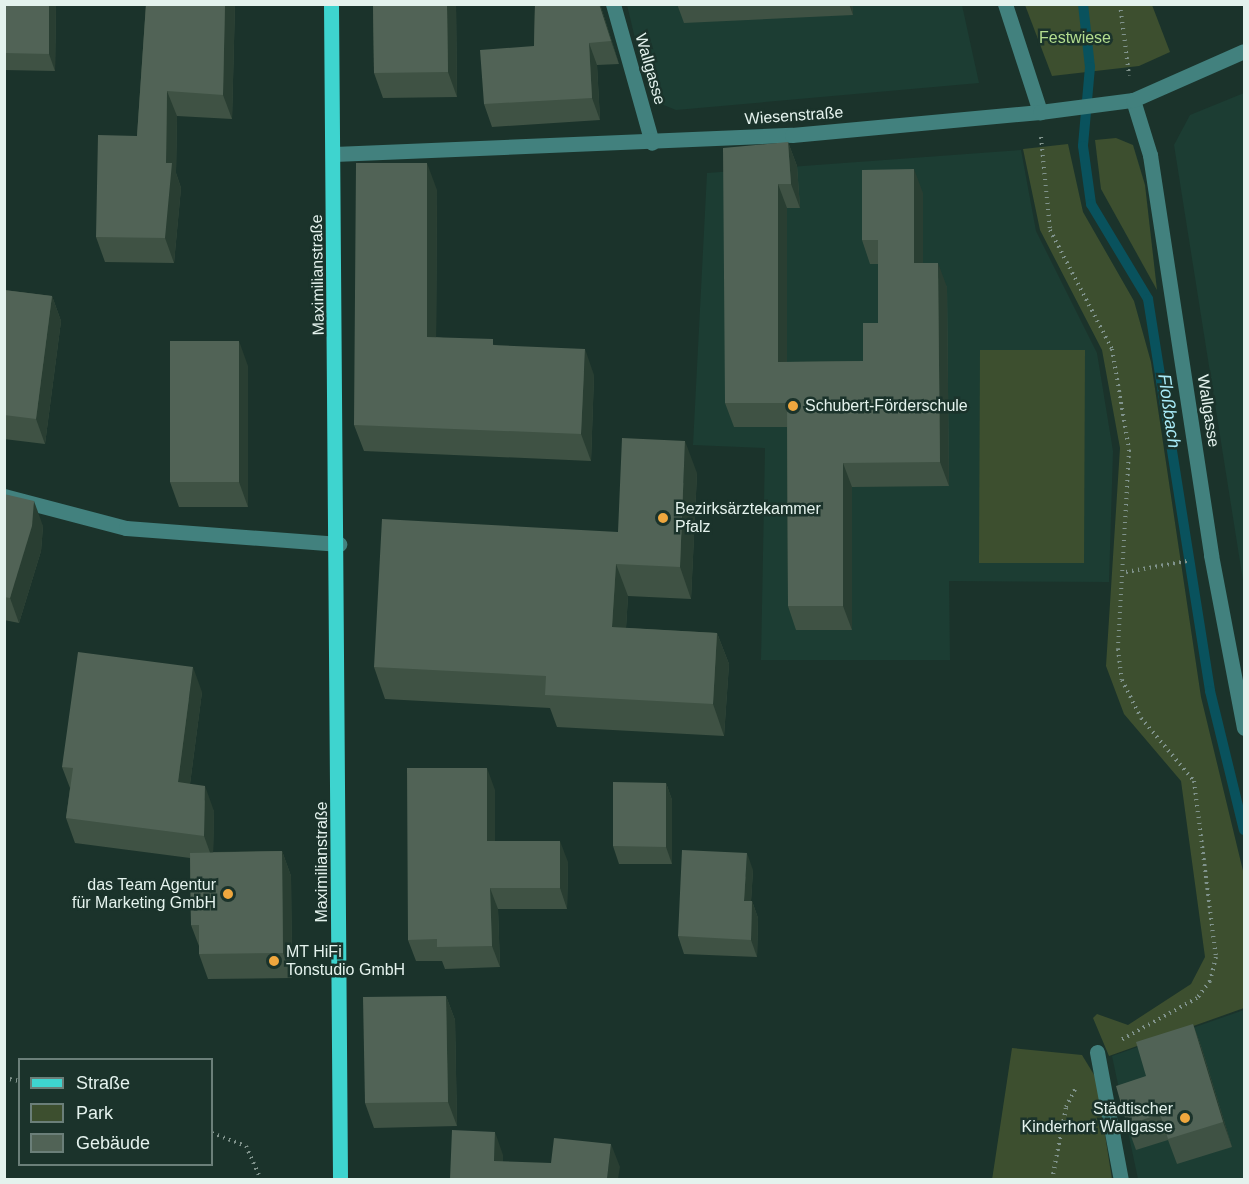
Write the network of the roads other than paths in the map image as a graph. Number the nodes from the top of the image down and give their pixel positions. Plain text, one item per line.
1 (331, 4) edge
2 (613, 4) edge
3 (1005, 4) edge
4 (1245, 51) edge
5 (1132, 100) junction
6 (1040, 112) junction
7 (652, 143) junction
8 (334, 154) junction
9 (4, 496) edge
10 (339, 544) junction
11 (1245, 728) edge
12 (1096, 1052) road end
13 (340, 1179) edge
14 (1121, 1179) edge

1 - 8 main road, Maximilianstraße
2 - 7 street, Wallgasse
3 - 6 street
4 - 5 street, Wiesenstraße
5 - 6 street, Wiesenstraße
5 - 11 street, Wallgasse
6 - 7 street, Wiesenstraße
7 - 8 street, Wiesenstraße
8 - 10 main road, Maximilianstraße
9 - 10 street
10 - 13 main road, Maximilianstraße
12 - 14 street

